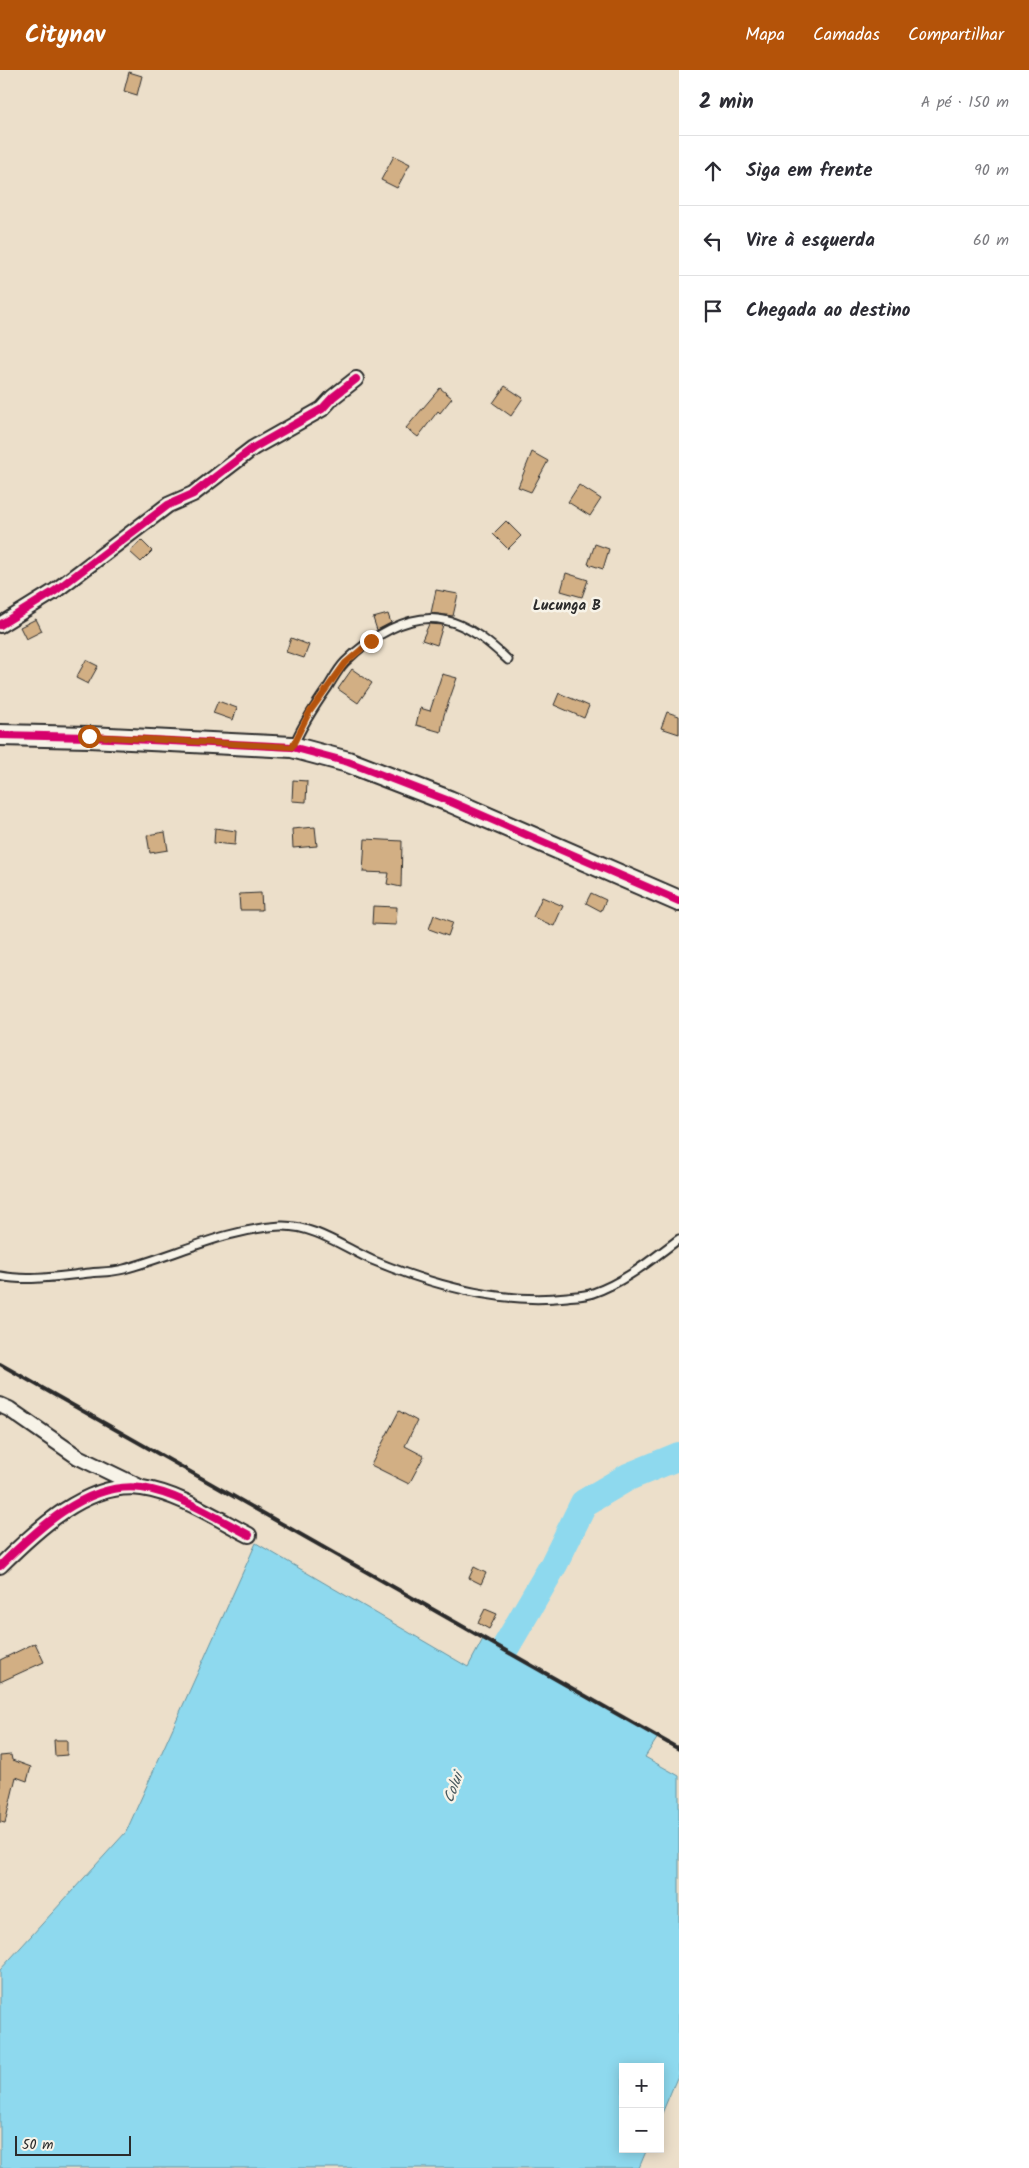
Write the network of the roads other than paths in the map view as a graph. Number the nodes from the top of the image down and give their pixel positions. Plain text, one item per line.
1 (356, 379) dead end
2 (0, 625) edge
3 (508, 660) dead end
4 (0, 735) edge
5 (292, 747) junction
6 (679, 901) edge
7 (679, 1239) edge
8 (0, 1276) edge
9 (0, 1405) edge
10 (143, 1488) junction
11 (250, 1536) dead end
12 (0, 1566) edge

1 - 2 street
3 - 5 lane
4 - 5 street
5 - 6 street
7 - 8 lane
9 - 10 street
10 - 11 street
10 - 12 street

